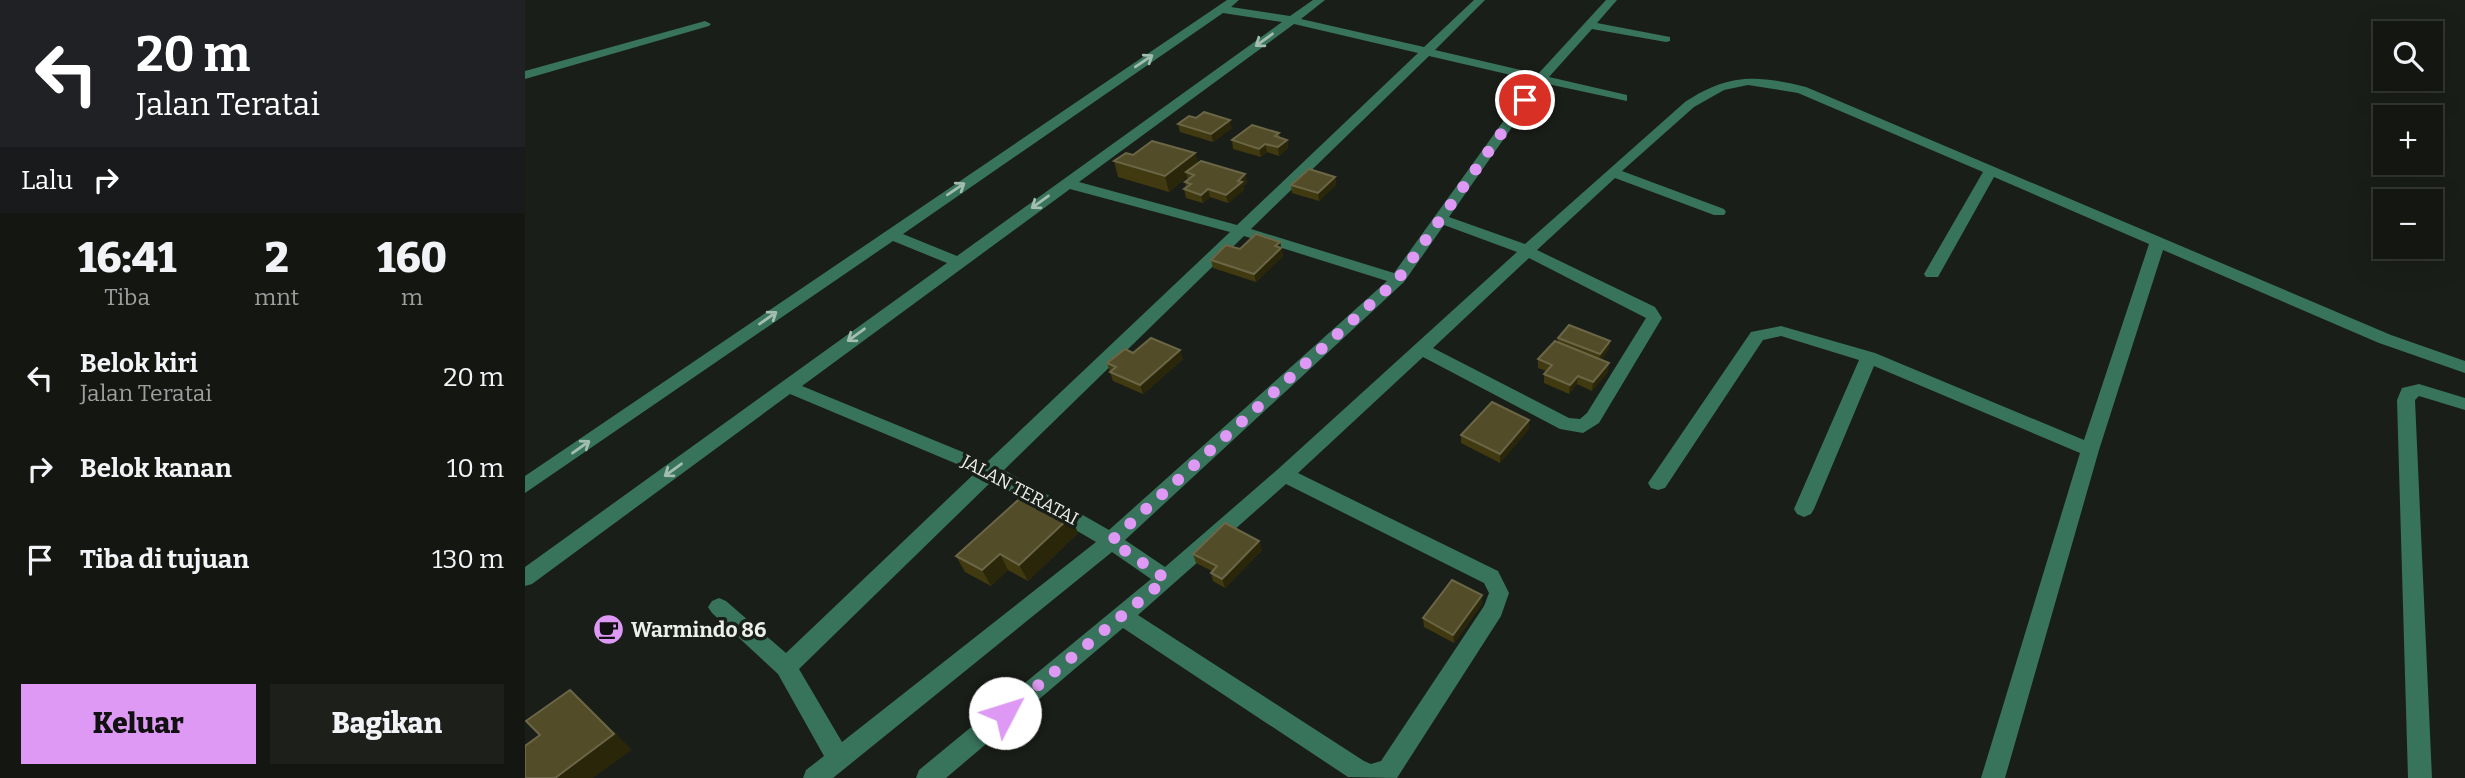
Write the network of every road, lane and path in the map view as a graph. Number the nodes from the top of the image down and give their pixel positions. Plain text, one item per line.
1 (1320, 0) edge
2 (1480, 0) edge
3 (1612, 0) edge
4 (1228, 4) edge
5 (1292, 20) junction
6 (705, 24) dead end
7 (1589, 25) junction
8 (1666, 39) dead end
9 (1425, 52) junction
10 (525, 75) edge
11 (1539, 80) junction
12 (1623, 98) dead end
13 (1991, 170) junction
14 (1612, 172) junction
15 (1065, 183) junction
16 (1719, 212) dead end
17 (1442, 219) junction
18 (1240, 230) junction
19 (890, 234) junction
20 (2158, 241) junction
21 (1525, 250) junction
22 (957, 262) junction
23 (1932, 274) dead end
24 (1398, 279) junction
25 (1419, 348) junction
26 (1869, 357) junction
27 (2465, 367) edge
28 (787, 386) junction
29 (2465, 404) edge
30 (2090, 450) junction
31 (989, 470) junction
32 (1284, 475) junction
33 (1658, 483) dead end
34 (525, 486) edge
35 (1804, 509) dead end
36 (1120, 547) junction
37 (1159, 574) junction
38 (525, 578) edge
39 (719, 607) dead end
40 (1121, 615) junction
41 (786, 667) junction
42 (839, 759) junction
43 (815, 778) edge
44 (928, 778) edge
45 (1993, 778) edge
46 (2420, 778) edge

1 - 5 street
2 - 9 street
3 - 7 street
4 - 5 street
19 -> 4 street
5 - 9 street
5 -> 15 street
6 - 10 street
7 - 8 street
7 - 11 street
9 - 11 street
9 - 18 street
11 - 12 street
11 - 17 street
13 - 14 street
13 - 20 street
13 - 23 street
14 - 16 street
14 - 21 street
15 - 18 street
15 -> 22 street
17 - 21 street
17 - 24 street
18 - 24 street
18 - 31 street
19 - 22 street
34 -> 19 street
20 - 27 street
20 - 30 street
21 - 25 street
21 - 25 street
22 -> 28 street
24 - 36 street
25 - 32 street
26 - 30 street
26 - 33 street
26 - 35 street
28 - 31 street, JALAN TERATAI
28 -> 38 street
29 - 46 street
30 - 45 street
31 - 36 street, JALAN TERATAI
31 - 41 street
32 - 37 street
32 - 40 street
36 - 37 street, JALAN TERATAI
36 - 42 street
37 - 40 street
39 - 41 street
40 - 44 street
41 - 42 street
42 - 43 street

